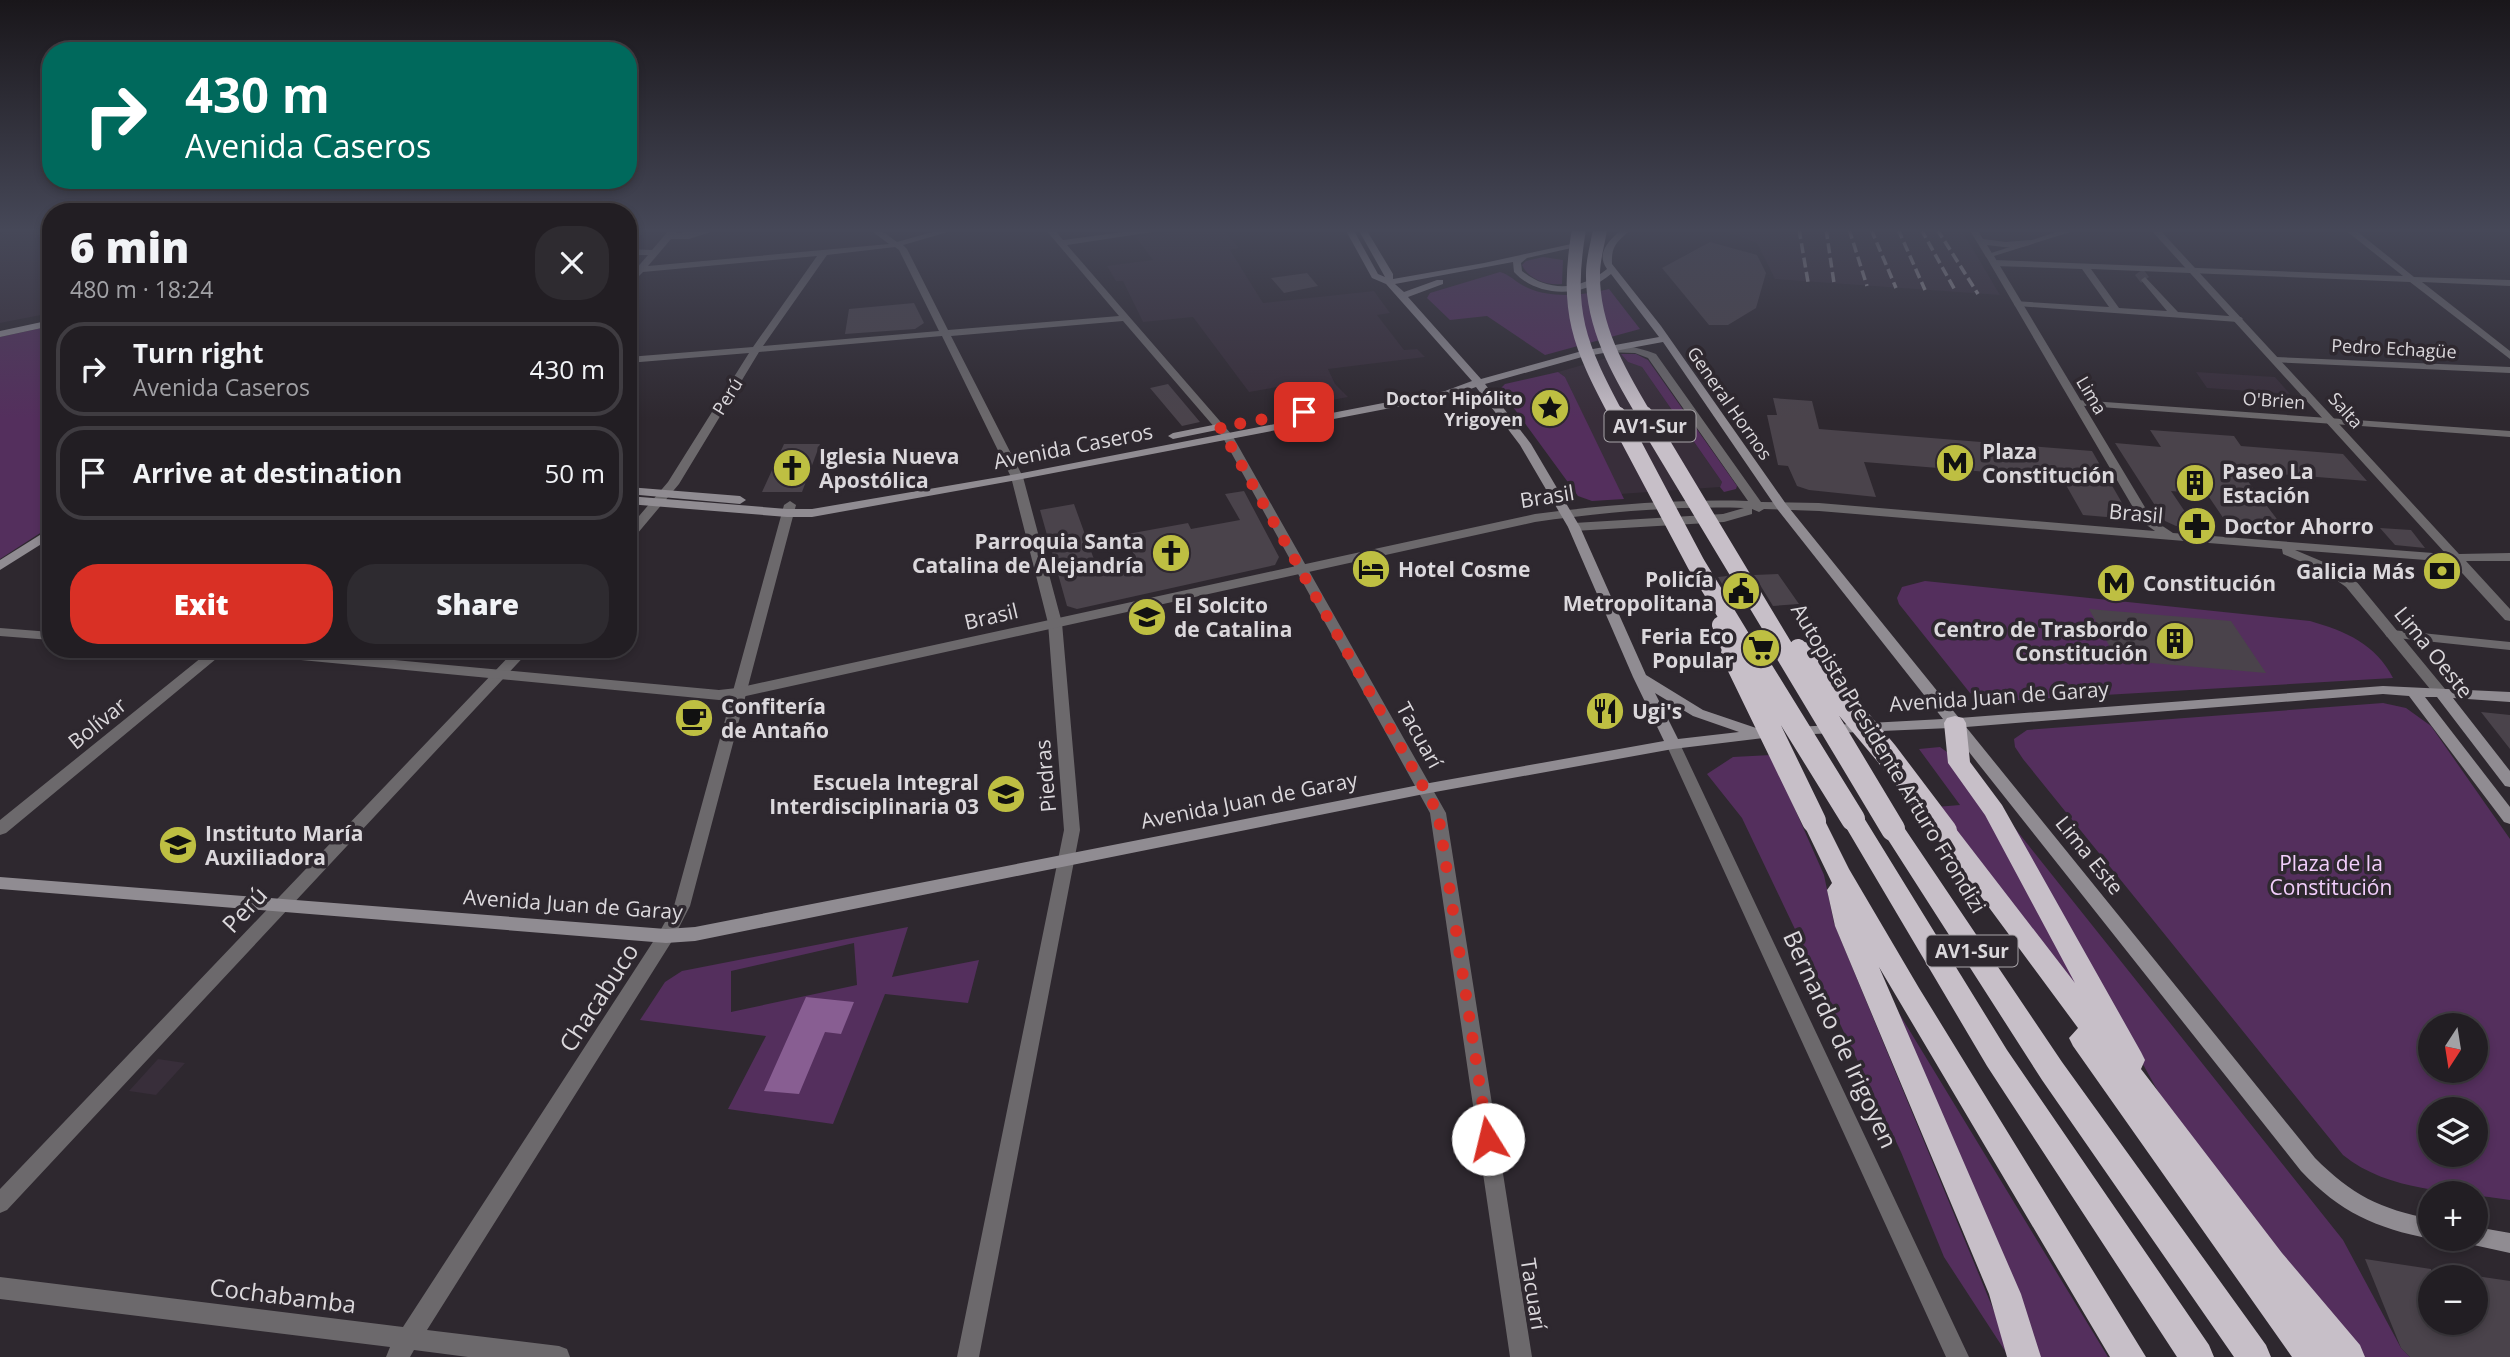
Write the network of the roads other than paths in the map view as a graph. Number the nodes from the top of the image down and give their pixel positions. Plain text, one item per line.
1 (796, 292) edge
2 (925, 292) edge
3 (1104, 292) edge
4 (1399, 292) edge
5 (1412, 292) edge
6 (1570, 292) edge
7 (1595, 292) edge
8 (1629, 292) edge
9 (2011, 292) edge
10 (2103, 292) edge
11 (2156, 292) tunnel mouth
12 (2213, 292) edge
13 (2431, 292) edge
14 (1402, 296) junction
15 (2017, 303) junction
16 (2117, 311) junction
17 (2176, 315) junction
18 (1126, 318) junction
19 (2238, 319) junction
20 (42, 323) edge
21 (0, 331) edge
22 (947, 333) junction
23 (1663, 339) junction
24 (758, 346) junction
25 (1608, 350) junction
26 (2510, 356) edge
27 (637, 359) edge
28 (2276, 360) junction
29 (2510, 370) edge
30 (1478, 382) junction
31 (2077, 403) junction
32 (2333, 422) junction
33 (1224, 431) junction
34 (2510, 434) edge
35 (1014, 473) junction
36 (637, 491) edge
37 (662, 498) junction
38 (637, 499) edge
39 (1782, 507) junction
40 (1759, 508) junction
41 (788, 509) junction
42 (1565, 512) junction
43 (637, 527) edge
44 (1574, 527) junction
45 (42, 538) edge
46 (2178, 538) junction
47 (2274, 546) junction
48 (2456, 557) junction
49 (2510, 557) edge
50 (1696, 564) junction
51 (0, 566) edge
52 (1302, 568) junction
53 (1760, 604) junction
54 (2510, 617) edge
55 (1055, 623) junction
56 (0, 632) edge
57 (42, 635) edge
58 (2392, 635) junction
59 (2510, 646) edge
60 (210, 658) edge
61 (322, 658) edge
62 (516, 658) edge
63 (500, 675) junction
64 (1640, 677) junction
65 (2413, 691) junction
66 (2440, 692) junction
67 (737, 693) junction
68 (2510, 696) edge
69 (1955, 723) junction
70 (1762, 734) junction
71 (1673, 744) junction
72 (2510, 782) edge
73 (1424, 789) junction
74 (2510, 818) edge
75 (0, 829) edge
76 (1939, 832) junction
77 (1067, 859) junction
78 (1836, 871) junction
79 (0, 883) edge
80 (281, 906) junction
81 (666, 936) junction
82 (2186, 1152) junction
83 (0, 1203) edge
84 (2418, 1226) edge
85 (2488, 1239) edge
86 (2510, 1243) edge
87 (0, 1287) edge
88 (410, 1336) junction
89 (2319, 1344) edge
90 (397, 1357) edge
91 (559, 1357) edge
92 (968, 1357) edge
93 (1521, 1357) edge
94 (1958, 1357) edge
95 (2024, 1357) edge
96 (2129, 1357) edge
97 (2197, 1357) edge
98 (2253, 1357) edge
99 (2348, 1357) edge

1 - 24 street, Perú
2 - 22 street, Piedras
3 - 18 street, Tacuarí
4 - 14 main road
5 - 14 main road
6 - 50 highway, AV1-Sur, bridge
7 - 53 highway, Autopista Presidente Arturo Frondizi / AV1-Sur, bridge
8 - 23 main road, General Hornos
9 - 15 street, Lima
10 - 16 street
11 - 17 street
12 - 19 street, Salta
13 - 26 street
14 - 30 main road
15 - 16 street
15 - 31 street, Lima
16 - 17 street
17 - 19 street
18 - 22 street
18 - 33 street, Tacuarí
19 - 28 street, Salta
20 - 21 main road
22 - 24 street
22 - 35 street, Piedras
23 - 25 main road, Avenida Caseros
23 - 39 main road, General Hornos
24 - 27 street
24 - 37 street, Perú
25 - 30 main road, Avenida Caseros
25 - 40 street, General Hornos
28 - 29 street, Pedro Echagüe
28 - 32 street, Salta
30 - 33 main road, Avenida Caseros
30 - 42 main road
31 - 32 street, O'Brien
31 - 46 street, Lima
32 - 34 street, O'Brien
32 - 48 street, Salta
33 - 35 main road, Avenida Caseros
33 - 52 street, Tacuarí
35 - 41 main road, Avenida Caseros
35 - 55 street, Piedras
36 - 37 main road, Avenida Caseros
37 - 38 main road, Avenida Caseros
37 - 41 main road, Avenida Caseros
37 - 43 street, Perú
39 - 40 street, Brasil
39 - 46 street, Brasil
39 - 69 main road, Lima Este
40 - 42 street, Brasil
40 - 44 street, Brasil
41 - 67 street, Chacabuco
42 - 44 main road
42 - 52 street, Brasil
44 - 64 main road
45 - 51 main road
46 - 47 street, Brasil
47 - 48 street, Brasil
47 - 58 street, Lima Oeste
48 - 49 street, Brasil
48 - 54 street, Salta
50 - 78 highway, bridge
50 - 97 highway, AV1-Sur, bridge
52 - 55 street, Brasil
52 - 73 street, Tacuarí
53 - 76 highway, bridge
53 - 98 highway, Autopista Presidente Arturo Frondizi / AV1-Sur, bridge
55 - 67 street, Brasil
55 - 77 street, Piedras
56 - 57 street
58 - 59 street
58 - 66 street, Lima Oeste
60 - 75 street, Bolívar
61 - 63 street, Brasil
62 - 63 street, Perú
63 - 67 street, Brasil
63 - 80 street, Perú
64 - 70 main road
64 - 71 main road
65 - 66 main road, Avenida Juan de Garay
65 - 69 main road, Avenida Juan de Garay
65 - 74 main road, Lima Oeste
66 - 68 main road, Avenida Juan de Garay
66 - 72 main road, Lima Oeste
67 - 81 street, Chacabuco
69 - 70 main road, Avenida Juan de Garay
69 - 82 highway
69 - 84 main road, Lima Este
70 - 71 main road, Avenida Juan de Garay
71 - 73 main road, Avenida Juan de Garay
71 - 94 street, Bernardo de Irigoyen
73 - 77 main road, Avenida Juan de Garay
73 - 93 street, Tacuarí
76 - 82 highway
76 - 89 highway
77 - 81 main road, Avenida Juan de Garay
77 - 92 street, Piedras
78 - 95 highway
78 - 96 highway
79 - 80 main road, Avenida Juan de Garay
80 - 81 main road, Avenida Juan de Garay
80 - 83 street, Perú
81 - 88 street, Chacabuco
82 - 89 highway
85 - 86 main road
87 - 88 street, Cochabamba
88 - 90 street, Chacabuco
88 - 91 street, Cochabamba
89 - 99 highway

